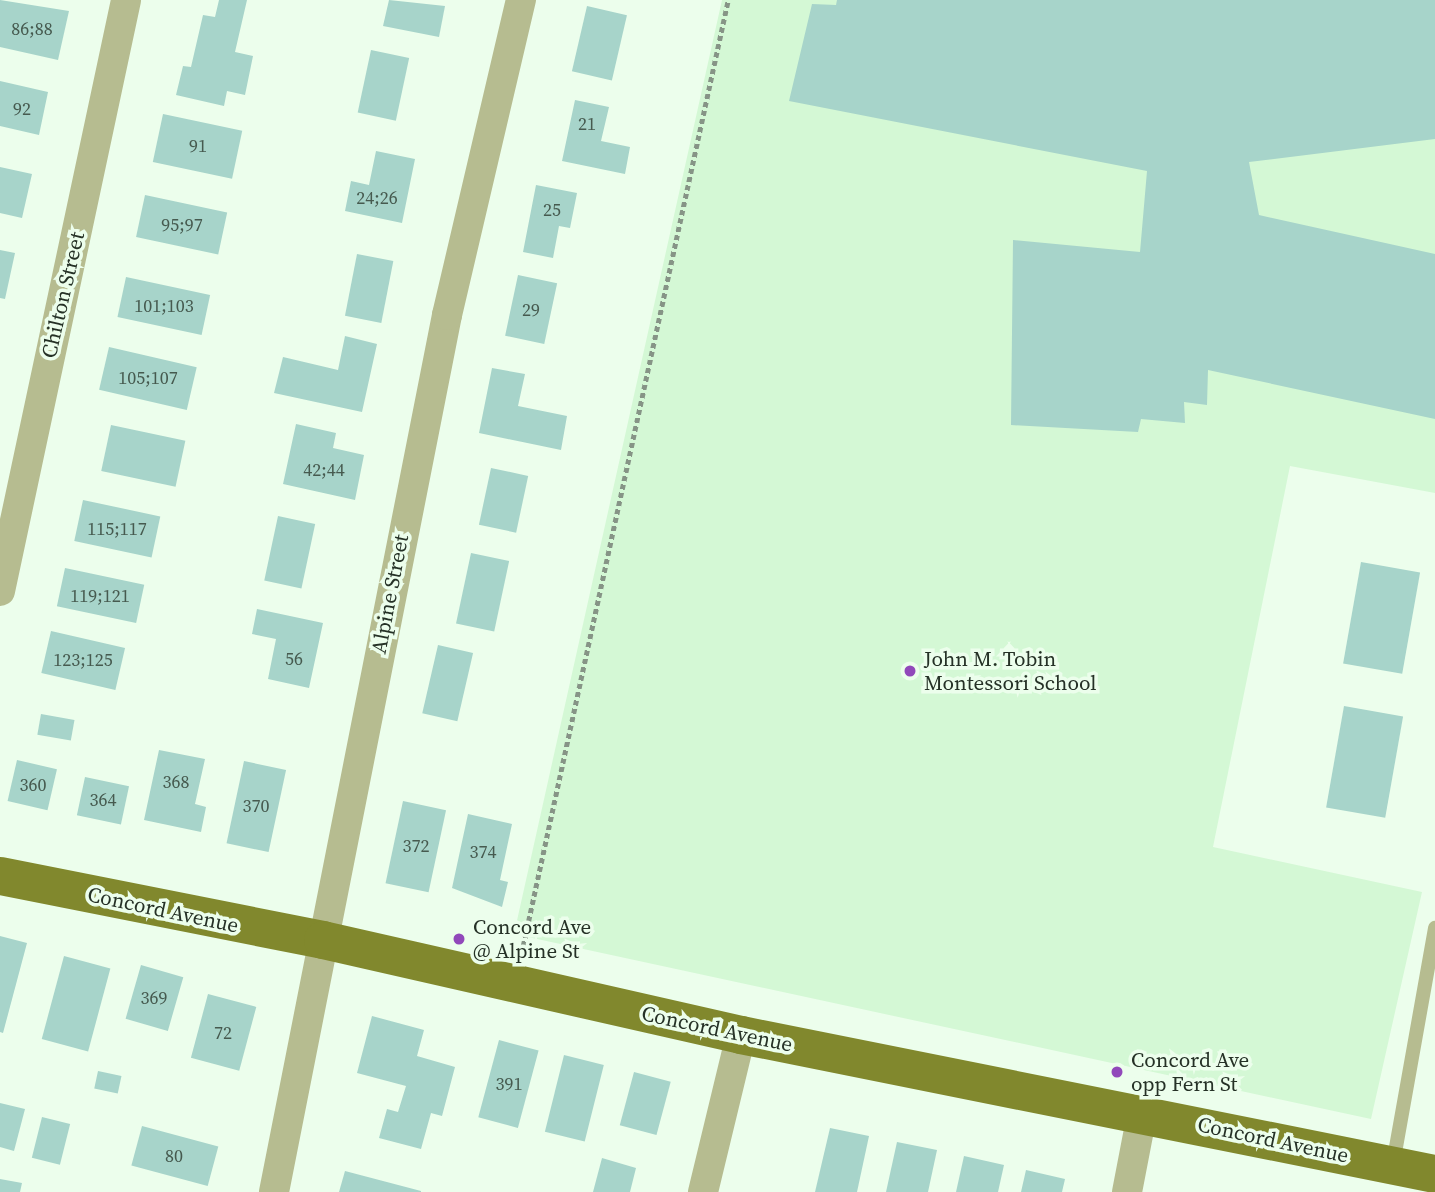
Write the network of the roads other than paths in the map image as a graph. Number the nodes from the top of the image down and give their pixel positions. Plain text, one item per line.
1 (126, 0) edge
2 (521, 0) edge
3 (0, 591) edge
4 (0, 876) edge
5 (1435, 928) edge
6 (323, 940) junction
7 (741, 1035) junction
8 (1142, 1114) junction
9 (1393, 1166) junction
10 (1435, 1174) edge
11 (274, 1192) edge
12 (703, 1192) edge
13 (1127, 1192) edge

1 - 3 street, Chilton Street
2 - 6 street, Alpine Street
4 - 6 main road, Concord Avenue
5 - 9 lane
6 - 7 main road, Concord Avenue
6 - 11 street, Alpine Street
7 - 8 main road, Concord Avenue
7 - 12 street
8 - 9 main road, Concord Avenue
8 - 13 street
9 - 10 main road, Concord Avenue

